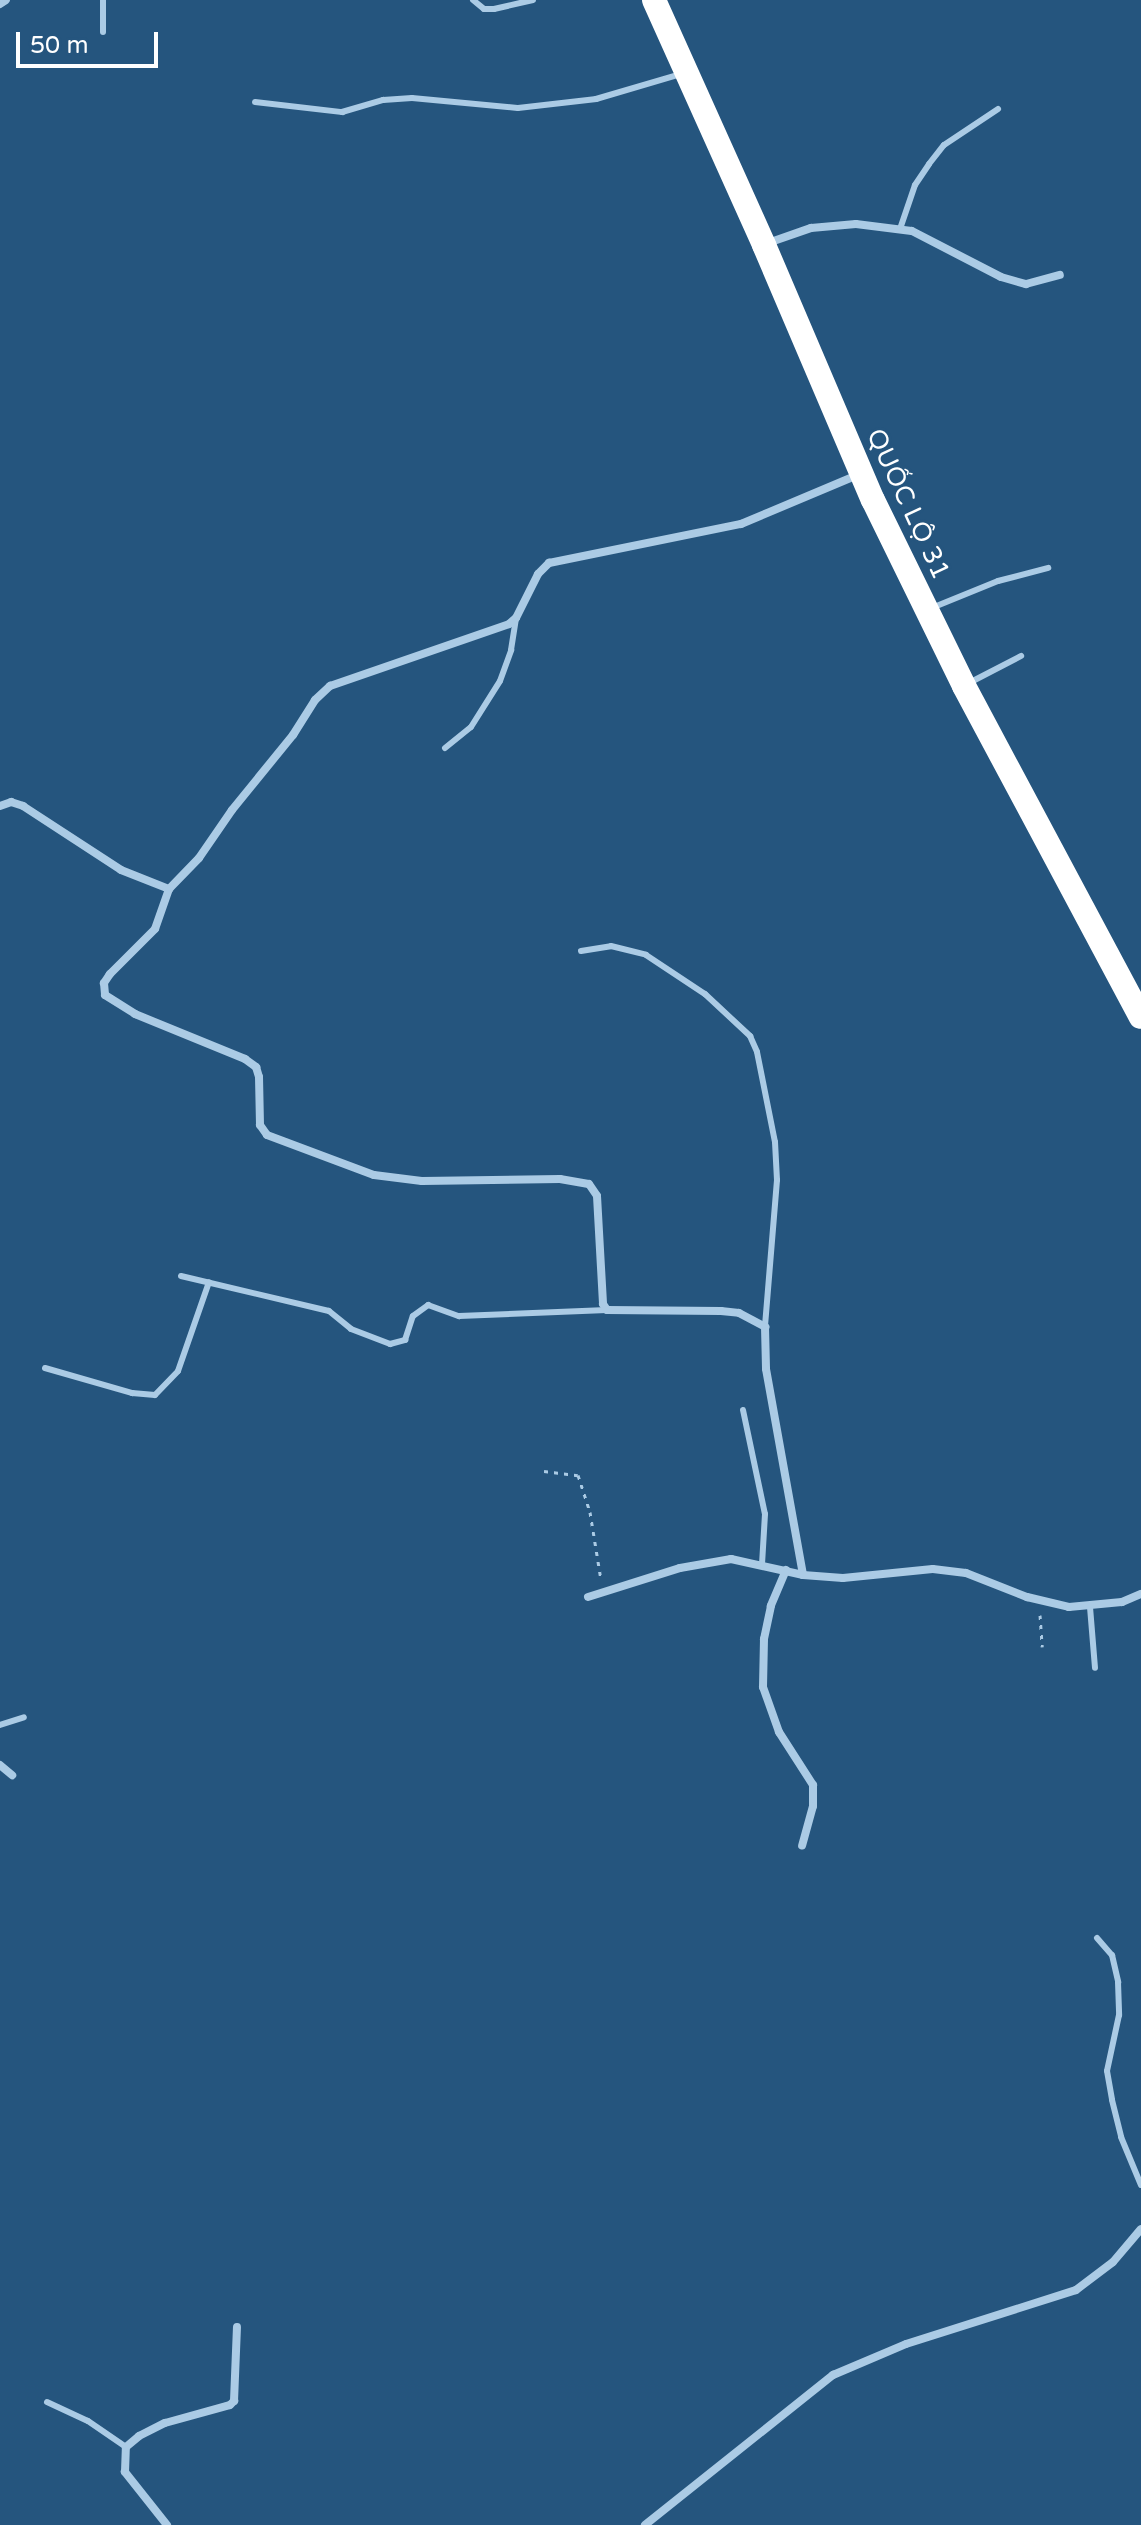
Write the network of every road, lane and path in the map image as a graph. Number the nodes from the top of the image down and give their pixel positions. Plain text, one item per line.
1 (6, 0) edge
2 (103, 0) edge
3 (473, 0) edge
4 (533, 0) edge
5 (654, 0) edge
6 (0, 4) edge
7 (103, 32) dead end
8 (684, 73) junction
9 (255, 102) dead end
10 (998, 109) dead end
11 (900, 229) junction
12 (764, 245) junction
13 (1060, 275) dead end
14 (861, 474) junction
15 (1048, 568) dead end
16 (927, 610) junction
17 (516, 618) junction
18 (1021, 656) dead end
19 (964, 686) junction
20 (445, 748) dead end
21 (0, 806) edge
22 (169, 889) junction
23 (581, 951) dead end
24 (1141, 1017) edge
25 (181, 1276) dead end
26 (209, 1282) junction
27 (607, 1310) junction
28 (765, 1327) junction
29 (45, 1368) dead end
30 (743, 1410) dead end
31 (544, 1471) dead end
32 (762, 1565) junction
33 (786, 1570) junction
34 (803, 1575) junction
35 (603, 1592) junction
36 (1141, 1594) edge
37 (588, 1597) dead end
38 (1052, 1605) junction
39 (1090, 1607) junction
40 (1042, 1647) dead end
41 (1095, 1668) dead end
42 (24, 1717) dead end
43 (0, 1725) edge
44 (0, 1765) edge
45 (12, 1775) dead end
46 (802, 1846) dead end
47 (1097, 1938) dead end
48 (1141, 2185) edge
49 (1141, 2229) edge
50 (237, 2327) dead end
51 (47, 2402) dead end
52 (126, 2447) junction
53 (167, 2525) edge
54 (645, 2525) edge

1 - 6 street
2 - 7 lane
3 - 4 lane
5 - 8 highway, QUỐC LỘ 31
8 - 9 lane
8 - 12 highway, QUỐC LỘ 31
10 - 11 lane
11 - 12 street
11 - 13 street
12 - 14 highway, QUỐC LỘ 31
14 - 16 highway, QUỐC LỘ 31
14 - 17 street
15 - 16 lane
16 - 19 highway, QUỐC LỘ 31
17 - 20 lane
17 - 22 street
18 - 19 lane
19 - 24 highway, QUỐC LỘ 31
21 - 22 street
22 - 27 street
23 - 28 lane
25 - 26 lane
26 - 27 lane
26 - 29 lane
27 - 28 street
28 - 34 street
30 - 32 lane
31 - 35 path
32 - 33 street
32 - 35 street
33 - 34 street
33 - 46 street
34 - 38 street
35 - 37 street
36 - 39 street
38 - 39 street
38 - 40 path
39 - 41 lane
42 - 43 lane
44 - 45 street
47 - 48 lane
49 - 54 street
50 - 52 street
51 - 52 lane
52 - 53 street

